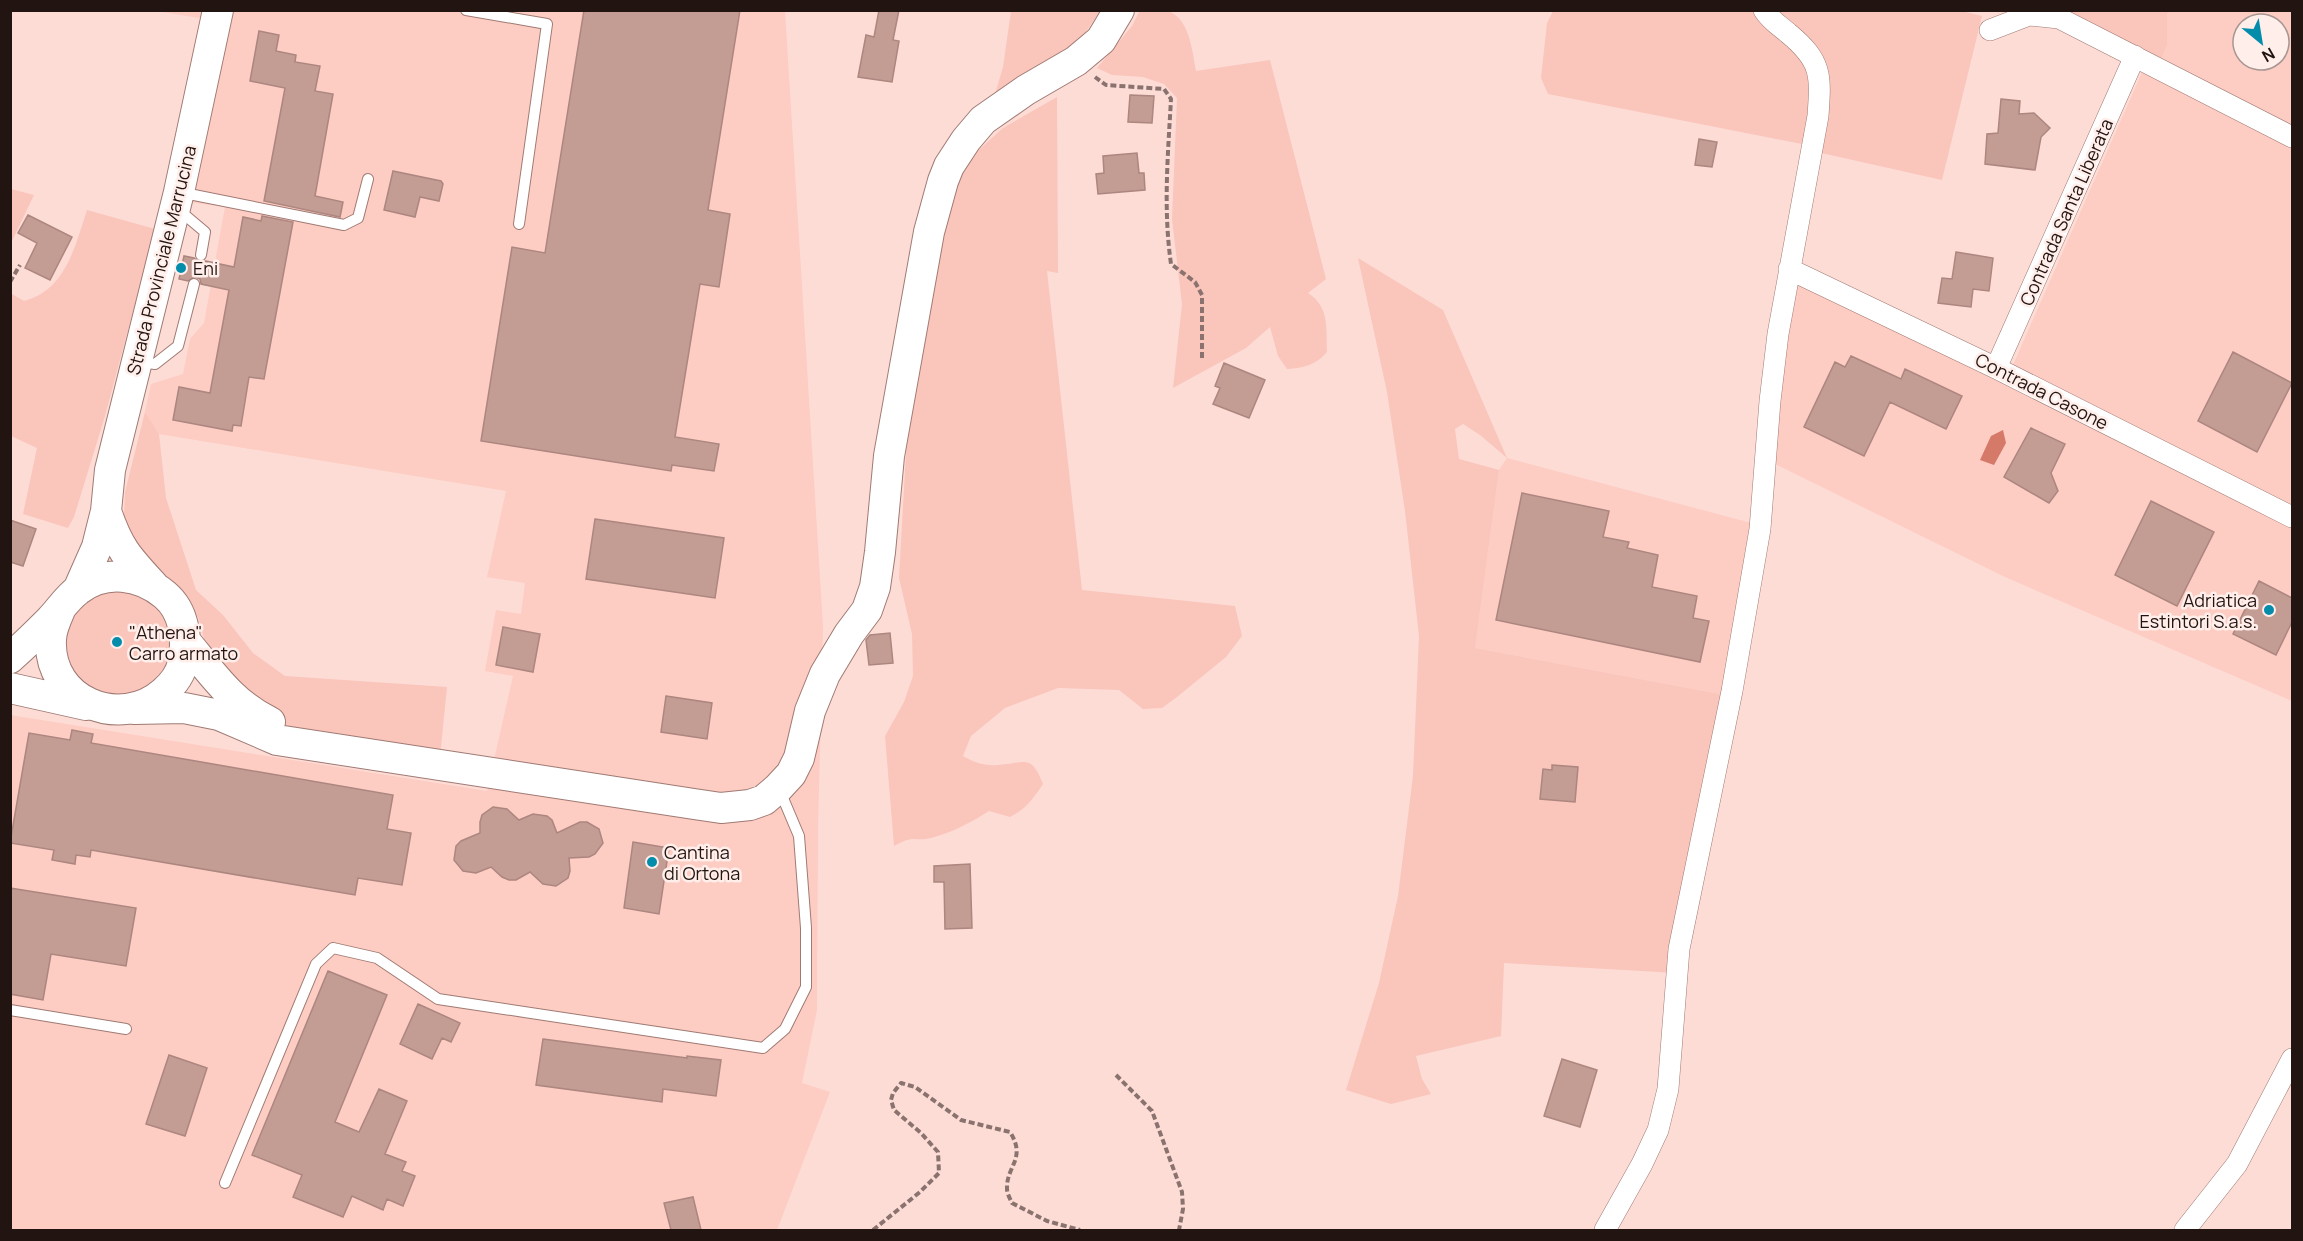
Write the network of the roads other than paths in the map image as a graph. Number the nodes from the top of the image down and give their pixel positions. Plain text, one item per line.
1 (218, 10) edge
2 (466, 10) edge
3 (1119, 10) edge
4 (1764, 10) edge
5 (1990, 30) dead end
6 (2135, 56) junction
7 (2292, 136) edge
8 (368, 178) dead end
9 (176, 202) junction
10 (519, 224) dead end
11 (201, 255) dead end
12 (1789, 269) junction
13 (194, 284) dead end
14 (137, 361) junction
15 (1996, 368) junction
16 (106, 511) junction
17 (2292, 518) edge
18 (153, 585) junction
19 (60, 610) junction
20 (10, 639) edge
21 (186, 642) junction
22 (10, 658) edge
23 (15, 691) edge
24 (100, 708) junction
25 (134, 709) junction
26 (321, 746) junction
27 (778, 788) junction
28 (10, 1010) edge
29 (126, 1029) dead end
30 (2292, 1059) edge
31 (225, 1183) dead end
32 (1605, 1230) edge
33 (2185, 1230) edge

1 - 9 main road, Strada Provinciale Marrucina
2 - 10 lane
3 - 27 main road
4 - 12 street
5 - 6 street
6 - 7 street
6 - 15 street, Contrada Santa Liberata
8 - 9 lane
9 - 11 lane
9 - 14 main road, Strada Provinciale Marrucina
12 - 15 street, Contrada Casone
12 - 32 street
13 - 14 lane
14 - 16 main road, Strada Provinciale Marrucina
15 - 17 street, Contrada Casone
16 - 18 main road, Strada Provinciale Marrucina
16 - 19 main road, Strada Provinciale Marrucina
18 - 19 main road
18 - 21 main road
19 - 20 main road
19 - 22 main road
19 - 24 main road
21 - 25 main road
21 - 26 main road
23 - 24 main road
24 - 25 main road
25 - 26 main road
26 - 27 main road
27 - 31 lane
28 - 29 lane
30 - 33 street

